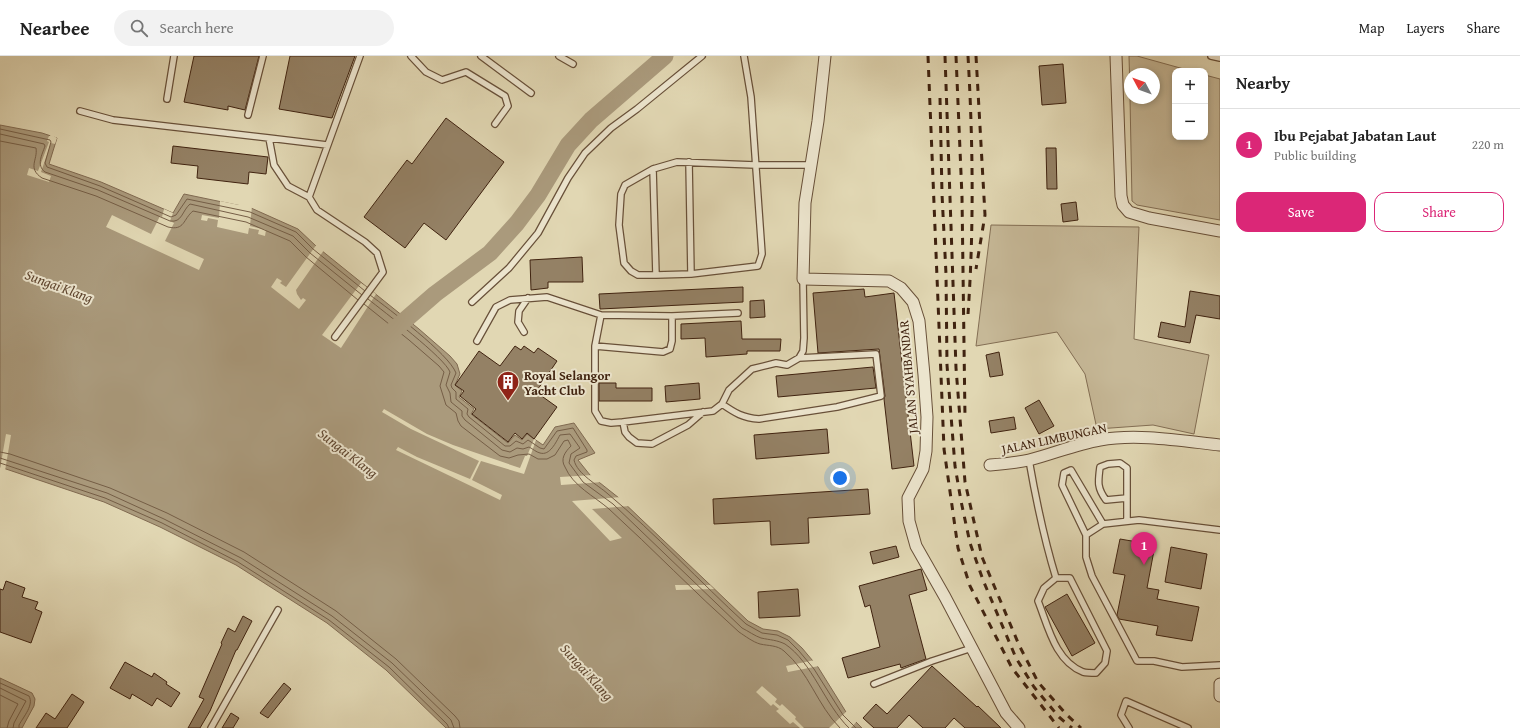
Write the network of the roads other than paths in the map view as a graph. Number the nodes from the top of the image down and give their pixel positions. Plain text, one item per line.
1 (174, 56) edge
2 (263, 56) edge
3 (360, 56) edge
4 (411, 56) edge
5 (481, 56) edge
6 (559, 56) edge
7 (702, 56) edge
8 (744, 56) edge
9 (825, 56) edge
10 (1116, 56) edge
11 (1211, 56) edge
12 (1220, 58) edge
13 (573, 64) dead end
14 (531, 93) dead end
15 (167, 99) dead end
16 (80, 110) dead end
17 (248, 115) dead end
18 (495, 124) dead end
19 (269, 138) junction
20 (327, 145) junction
21 (689, 162) junction
22 (755, 165) junction
23 (810, 165) junction
24 (653, 169) junction
25 (309, 197) junction
26 (1220, 231) edge
27 (691, 274) junction
28 (656, 276) junction
29 (803, 279) junction
30 (528, 298) junction
31 (472, 302) dead end
32 (738, 313) dead end
33 (601, 315) junction
34 (672, 316) junction
35 (524, 332) dead end
36 (335, 337) dead end
37 (477, 341) dead end
38 (596, 346) junction
39 (799, 358) junction
40 (722, 404) junction
41 (703, 412) junction
42 (623, 422) junction
43 (1220, 445) edge
44 (1029, 460) junction
45 (990, 466) dead end
46 (1127, 498) junction
47 (1127, 521) junction
48 (1103, 524) junction
49 (1220, 530) edge
50 (1086, 535) junction
51 (1056, 578) junction
52 (278, 610) dead end
53 (972, 648) junction
54 (1220, 665) edge
55 (874, 684) dead end
56 (1220, 684) edge
57 (1220, 696) edge
58 (211, 728) edge
59 (1019, 728) edge
60 (1129, 728) edge
61 (1188, 728) edge

1 - 15 lane
2 - 17 lane
3 - 20 lane
4 - 18 lane
5 - 14 lane
6 - 13 lane
7 - 31 lane
8 - 22 lane
9 - 23 street
10 - 26 street
11 - 12 lane
16 - 19 lane
19 - 20 lane
19 - 25 lane
20 - 25 lane
21 - 22 lane
21 - 24 lane
21 - 27 lane
22 - 23 lane
22 - 27 lane
23 - 29 street
24 - 28 lane
24 - 28 lane
25 - 36 lane
27 - 28 lane
29 - 39 lane
29 - 53 street, JALAN SYAHBANDAR
30 - 33 lane
30 - 35 lane
30 - 37 lane
32 - 34 lane
33 - 34 lane
33 - 38 lane
34 - 38 lane
38 - 42 lane
39 - 40 lane
39 - 40 lane
40 - 41 lane
41 - 42 lane
41 - 42 lane
43 - 44 street, JALAN LIMBUNGAN
44 - 45 street, JALAN LIMBUNGAN
44 - 51 lane
46 - 46 lane
46 - 47 lane
47 - 48 lane
47 - 49 lane
48 - 50 lane
48 - 50 lane
50 - 54 lane
51 - 51 lane
52 - 58 lane
53 - 55 lane
53 - 59 street, JALAN SYAHBANDAR
56 - 57 street
60 - 61 lane

